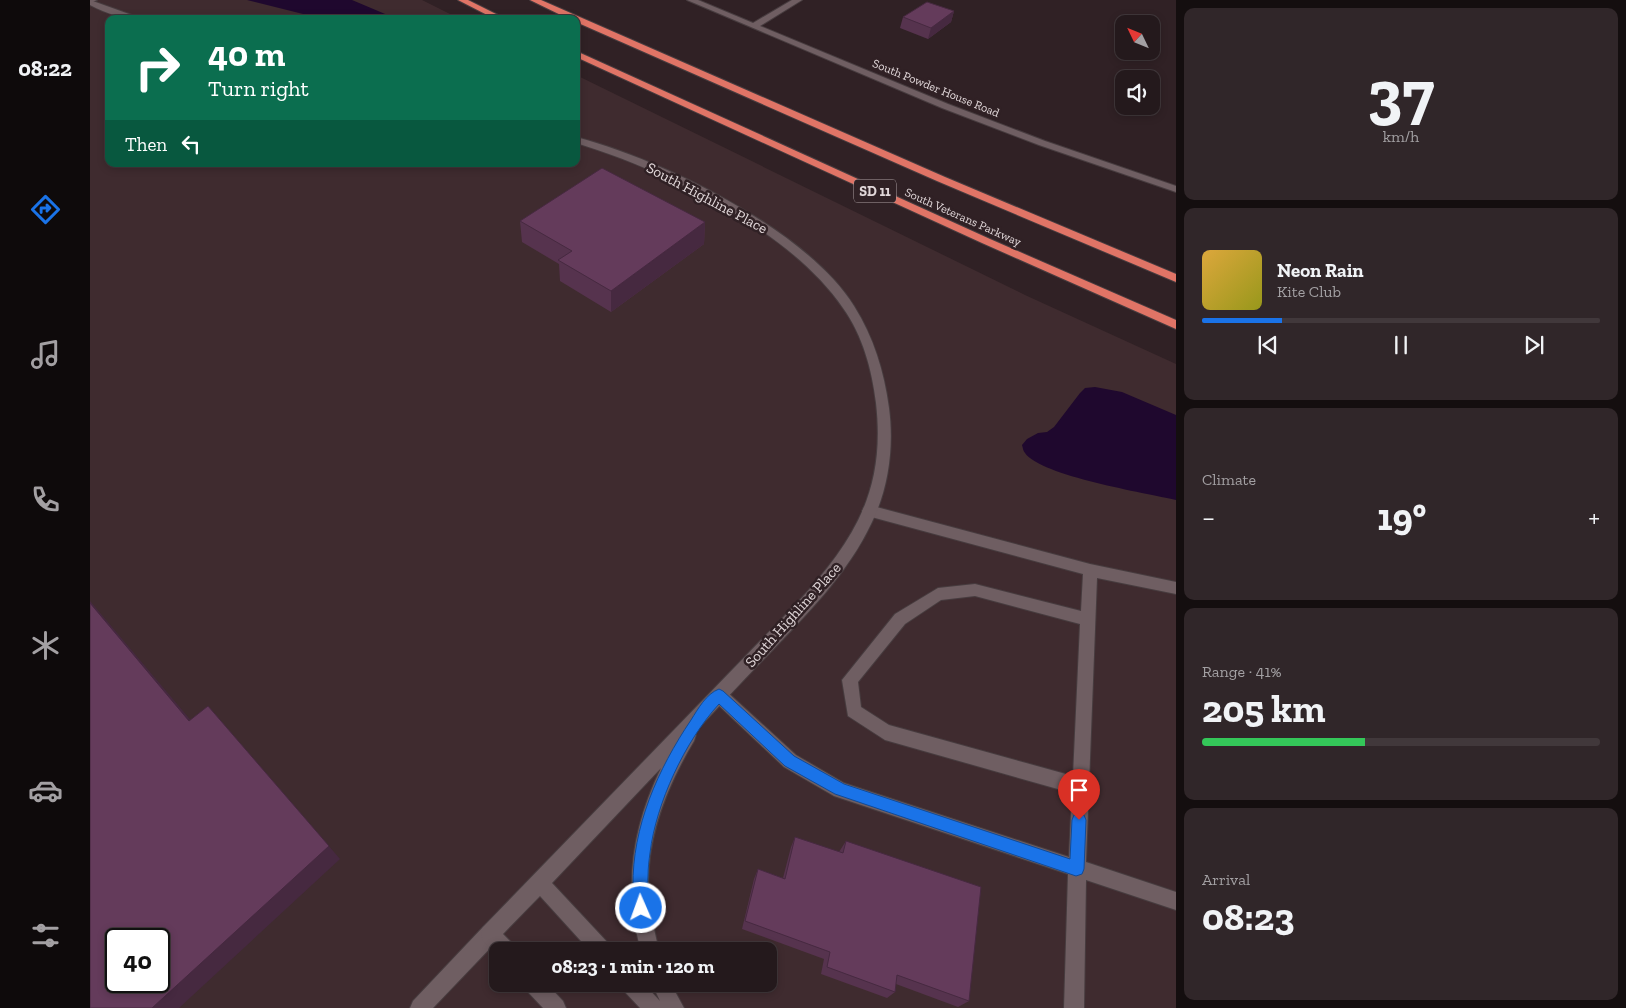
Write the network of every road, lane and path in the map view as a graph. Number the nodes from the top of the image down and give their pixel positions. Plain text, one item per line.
1 (462, 0) edge
2 (534, 0) edge
3 (691, 0) edge
4 (798, 0) edge
5 (91, 1) edge
6 (125, 15) edge
7 (494, 15) edge
8 (567, 15) edge
9 (580, 21) edge
10 (752, 26) junction
11 (580, 56) edge
12 (580, 141) edge
13 (1176, 189) edge
14 (1176, 278) edge
15 (1176, 325) edge
16 (869, 512) junction
17 (1090, 570) junction
18 (1176, 588) edge
19 (1088, 620) junction
20 (719, 695) junction
21 (706, 708) junction
22 (1081, 787) junction
23 (1076, 869) junction
24 (540, 883) junction
25 (1176, 901) edge
26 (490, 934) junction
27 (498, 942) edge
28 (594, 942) edge
29 (648, 942) edge
30 (541, 992) edge
31 (638, 992) edge
32 (666, 992) edge
33 (420, 1008) edge
34 (556, 1008) edge
35 (653, 1008) edge
36 (674, 1008) edge
37 (1074, 1008) edge

1 - 7 highway
2 - 8 highway, South Veterans Parkway / SD 11
3 - 10 street, South Powder House Road
4 - 10 street
5 - 6 street
9 - 14 highway, South Veterans Parkway / SD 11
10 - 13 street, South Powder House Road
11 - 15 highway, South Veterans Parkway / SD 11
12 - 16 street, South Highline Place
16 - 17 street
16 - 20 street, South Highline Place
17 - 18 street
17 - 19 street
19 - 22 street
19 - 22 street
20 - 21 street, South Highline Place
20 - 23 street
21 - 24 street, South Highline Place
21 - 29 street
22 - 23 street
23 - 25 street
23 - 37 street
24 - 26 street, South Highline Place
24 - 28 street
26 - 27 street
26 - 33 street, South Highline Place
30 - 34 street
31 - 35 street
32 - 36 street

